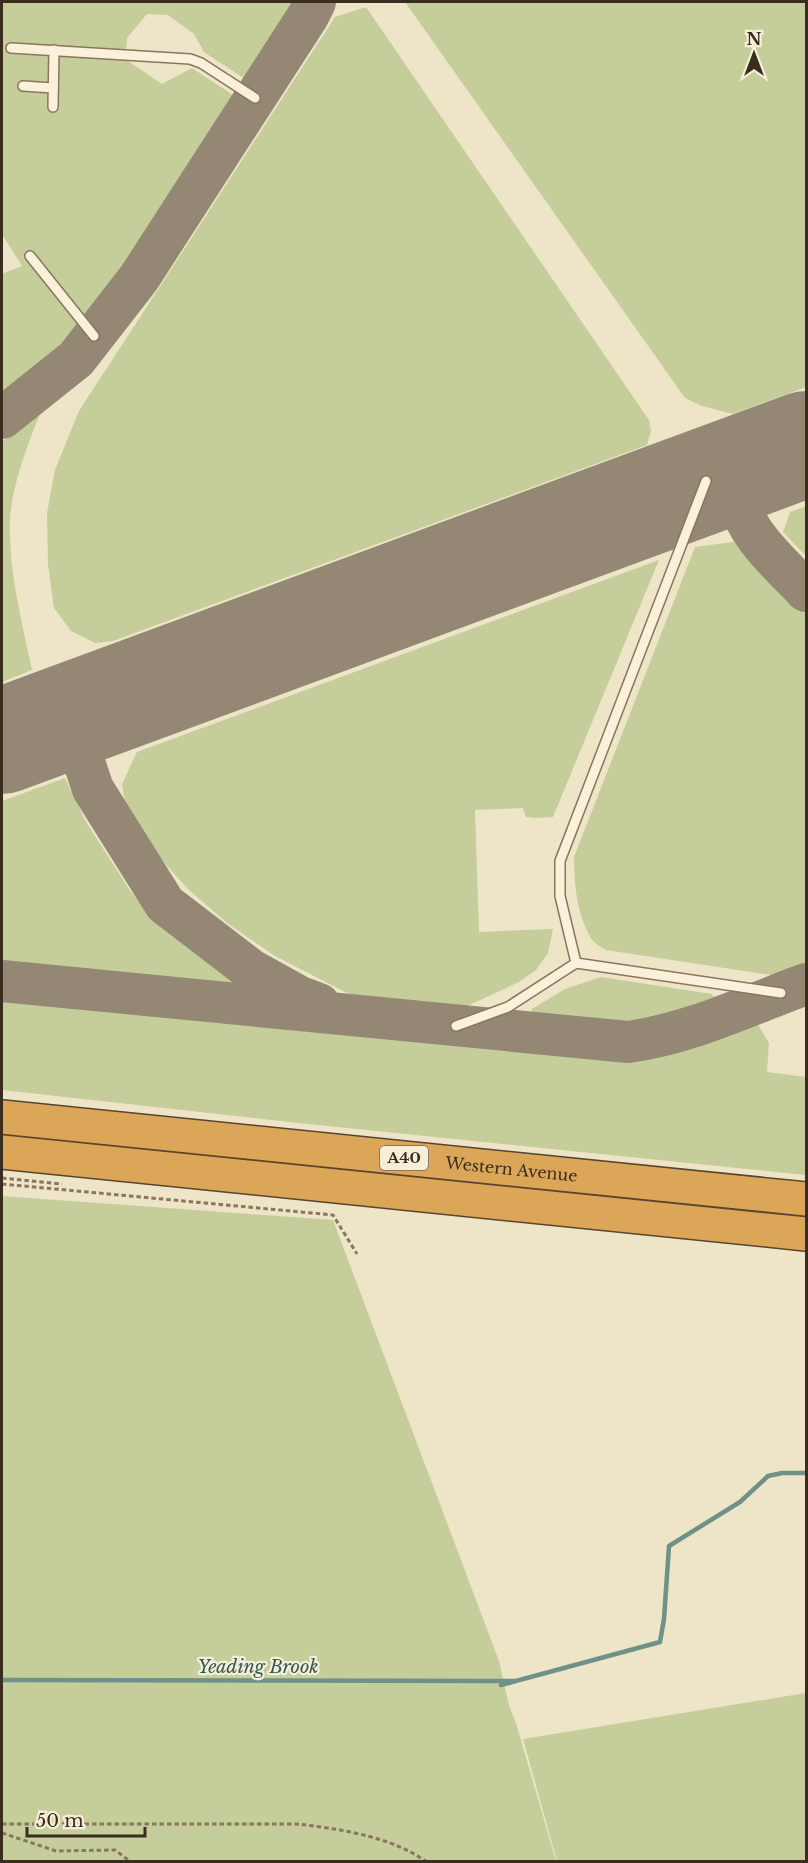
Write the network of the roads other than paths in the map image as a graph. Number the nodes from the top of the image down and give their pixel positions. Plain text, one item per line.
1 (11, 48) dead end
2 (54, 50) junction
3 (23, 86) dead end
4 (53, 88) junction
5 (255, 98) dead end
6 (53, 107) dead end
7 (30, 256) dead end
8 (94, 336) dead end
9 (706, 481) dead end
10 (576, 963) junction
11 (781, 993) dead end
12 (456, 1026) dead end
13 (2, 1117) edge
14 (2, 1152) edge
15 (807, 1199) edge
16 (807, 1234) edge

1 - 2 lane
2 - 4 lane
2 - 5 lane
3 - 4 lane
4 - 6 lane
7 - 8 lane
9 - 10 lane
10 - 11 lane
10 - 12 lane
13 - 15 highway, Western Avenue / A40
14 - 16 highway, A40

